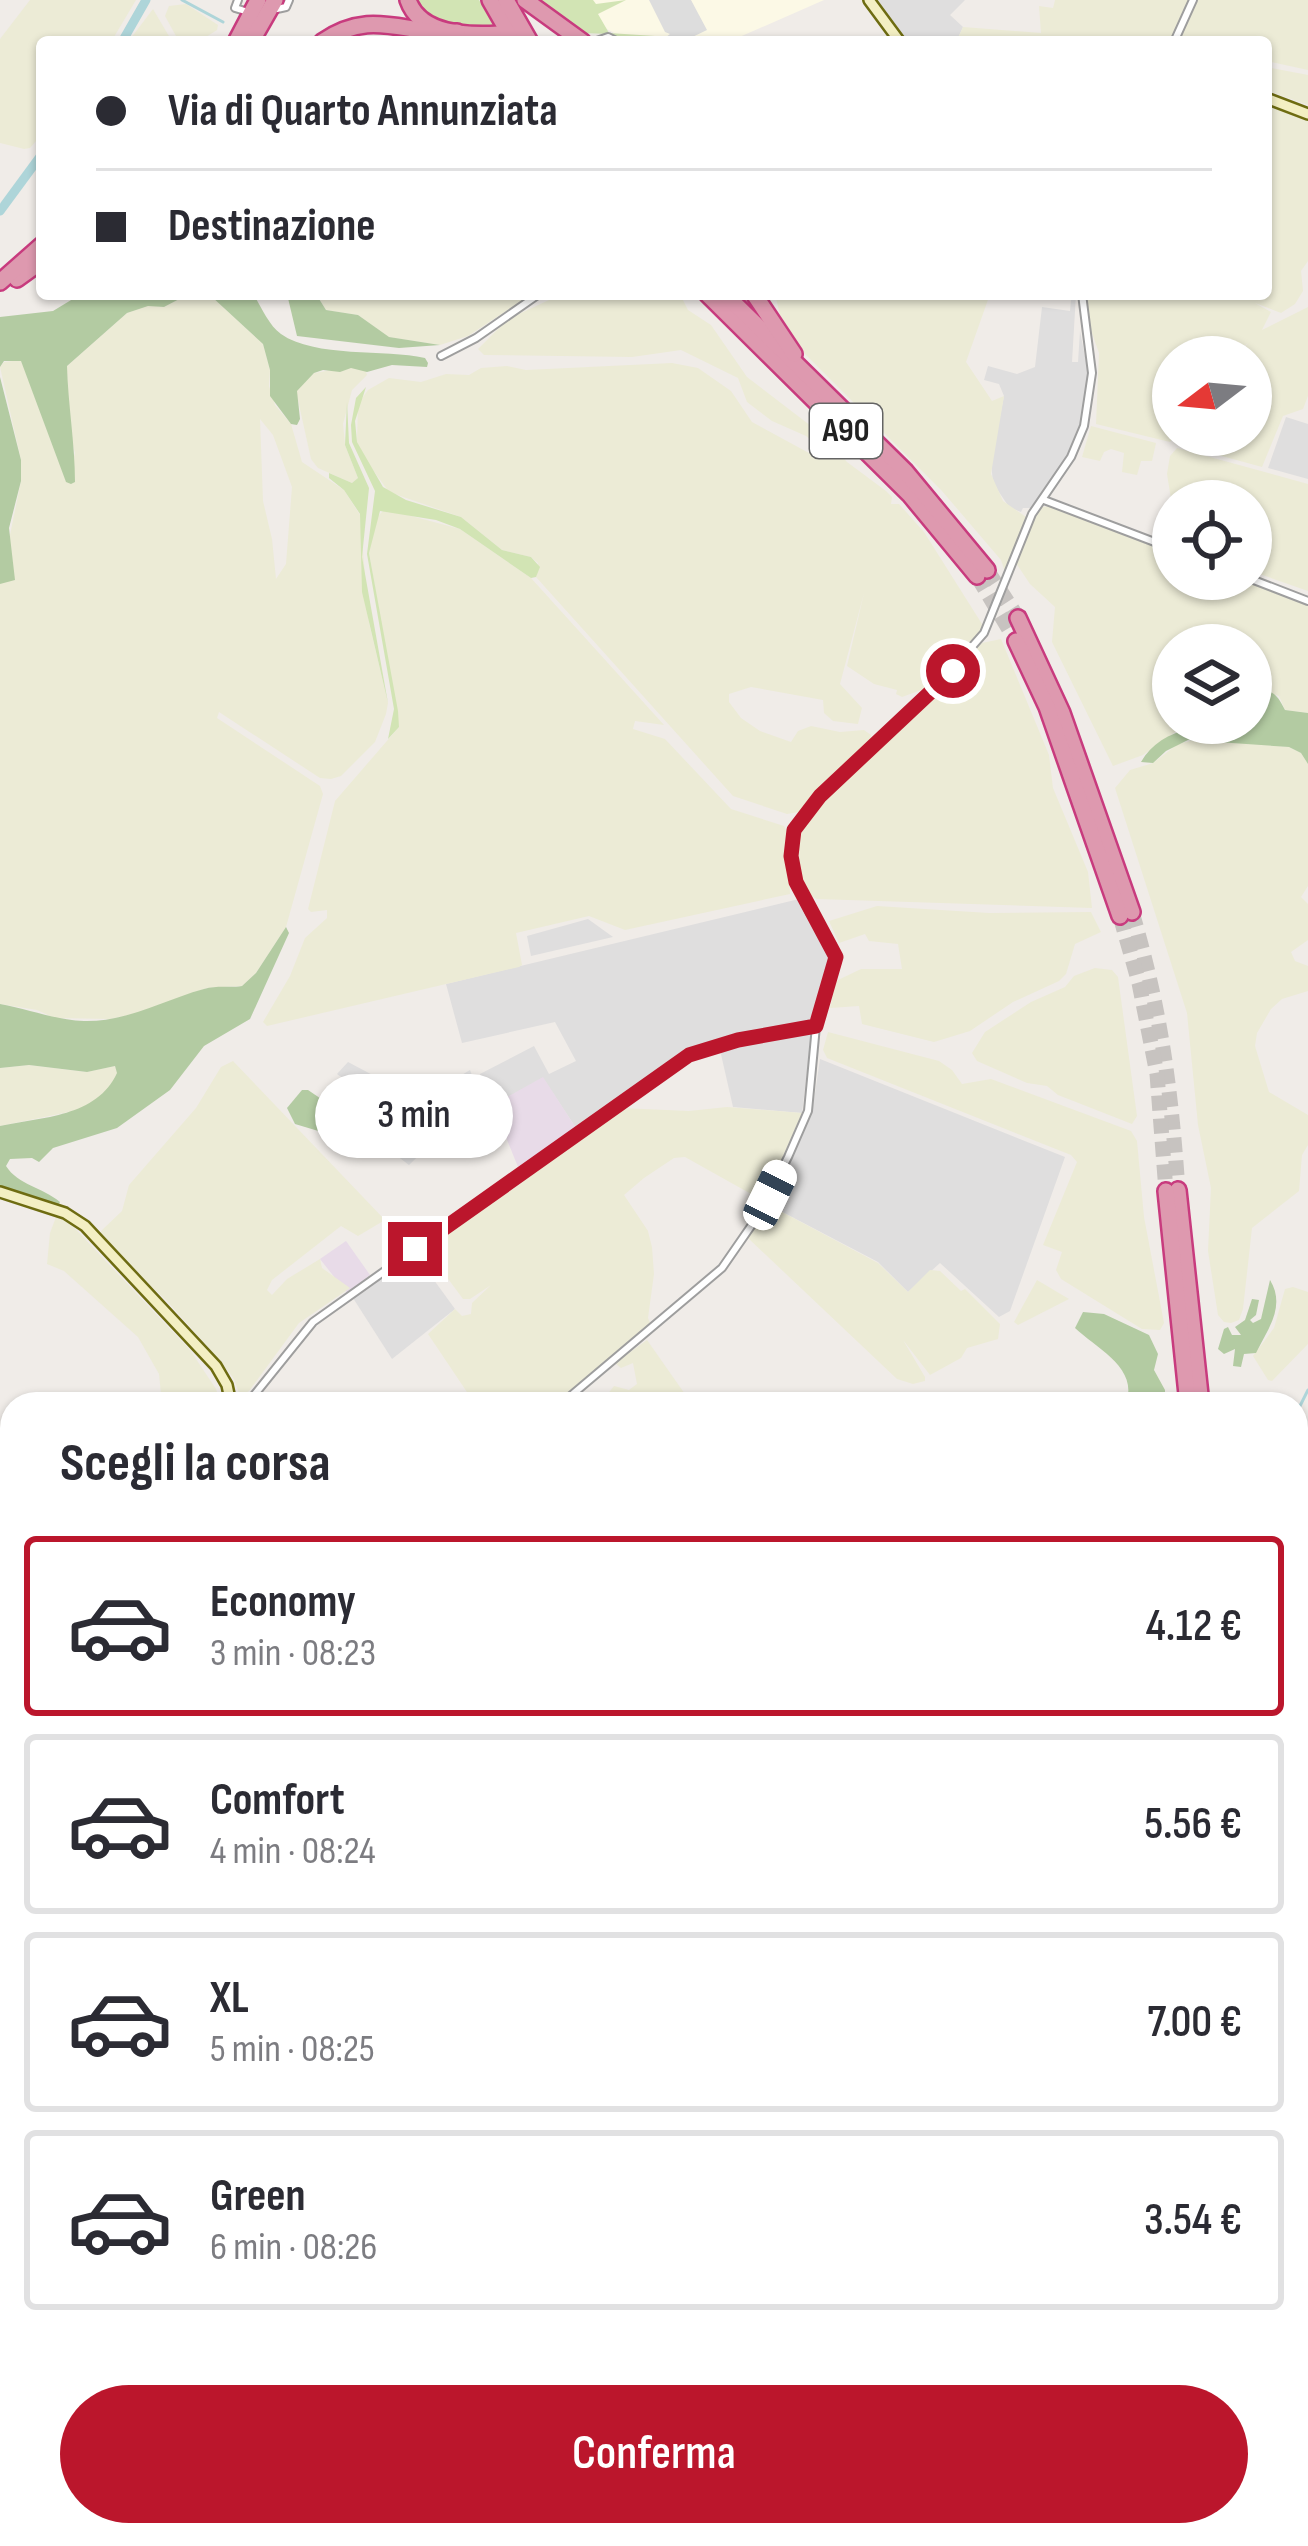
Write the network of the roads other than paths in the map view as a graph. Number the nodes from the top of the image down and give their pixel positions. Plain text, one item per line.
1 (238, 0) edge
2 (289, 0) edge
3 (408, 0) edge
4 (487, 0) edge
5 (506, 0) edge
6 (526, 0) edge
7 (868, 0) edge
8 (1193, 0) edge
9 (276, 4) edge
10 (251, 6) edge
11 (557, 26) junction
12 (458, 32) junction
13 (531, 34) edge
14 (238, 36) edge
15 (255, 36) edge
16 (333, 36) edge
17 (498, 36) edge
18 (507, 36) edge
19 (578, 36) edge
20 (893, 36) edge
21 (1177, 36) edge
22 (1272, 100) edge
23 (1308, 114) edge
24 (36, 249) edge
25 (36, 263) edge
26 (8, 279) edge
27 (0, 293) edge
28 (530, 300) edge
29 (709, 300) edge
30 (731, 300) edge
31 (758, 300) edge
32 (1083, 300) edge
33 (441, 356) dead end
34 (830, 398) junction
35 (1044, 500) junction
36 (1152, 541) edge
37 (1272, 587) edge
38 (1308, 601) edge
39 (1018, 618) tunnel mouth
40 (1016, 640) tunnel mouth
41 (816, 1026) junction
42 (1172, 1190) tunnel mouth
43 (0, 1192) edge
44 (1191, 1375) junction
45 (228, 1392) edge
46 (257, 1392) edge
47 (575, 1392) edge
48 (1189, 1392) edge
49 (1197, 1392) edge

1 - 10 street
2 - 9 street
3 - 12 highway
4 - 18 highway
5 - 13 highway
6 - 11 highway
7 - 20 street
8 - 21 street
9 - 15 highway
10 - 14 highway
11 - 13 highway
11 - 19 highway
12 - 16 highway
12 - 17 highway
22 - 23 street
24 - 26 highway
25 - 26 highway
26 - 27 highway
28 - 33 street
29 - 34 highway, A90
30 - 34 highway, A90
31 - 34 highway
32 - 35 street
35 - 36 street
35 - 41 street
37 - 38 street
39 - 40 highway
41 - 46 street
41 - 47 street
42 - 44 highway
43 - 45 street
44 - 48 highway
44 - 49 highway

